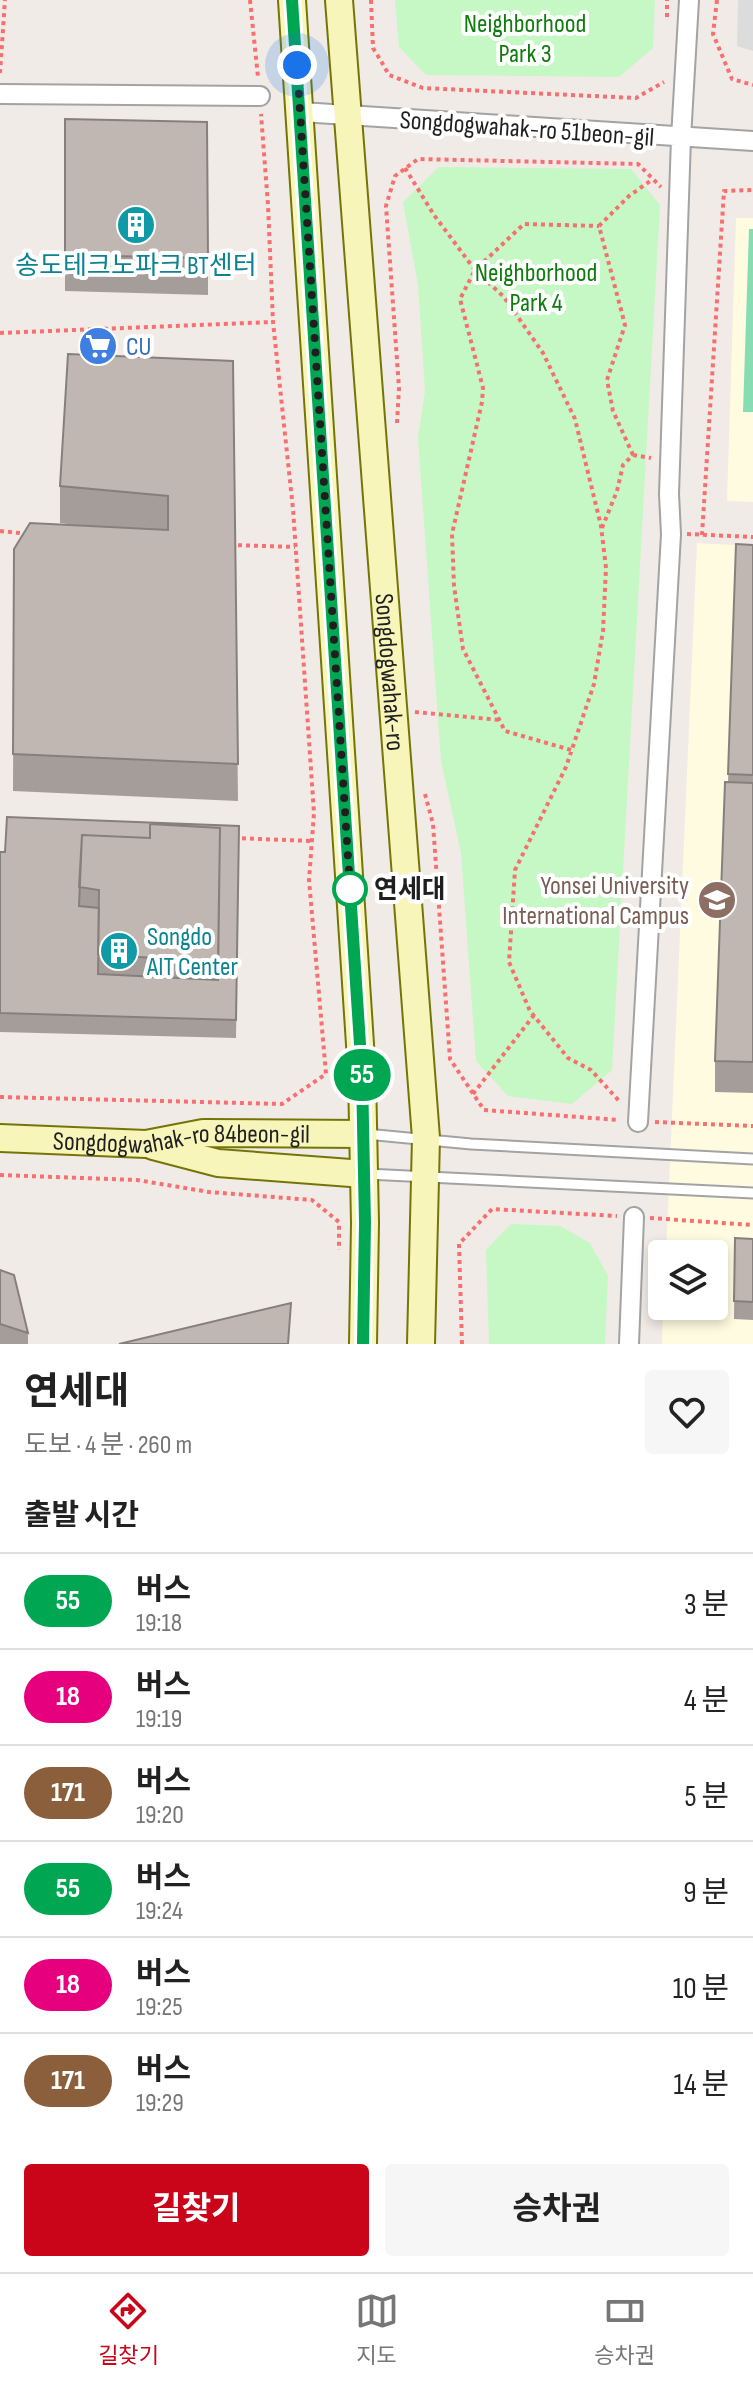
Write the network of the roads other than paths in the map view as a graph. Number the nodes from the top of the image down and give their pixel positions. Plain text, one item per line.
1 (292, 0) edge
2 (339, 0) edge
3 (689, 0) edge
4 (0, 94) edge
5 (260, 96) road end
6 (301, 112) junction
7 (347, 116) junction
8 (681, 138) junction
9 (753, 141) edge
10 (638, 1122) road end
11 (363, 1134) junction
12 (0, 1138) edge
13 (426, 1138) junction
14 (146, 1144) junction
15 (753, 1159) edge
16 (364, 1174) junction
17 (425, 1178) junction
18 (753, 1193) edge
19 (634, 1217) road end
20 (363, 1344) edge
21 (421, 1344) edge
22 (629, 1344) edge

1 - 6 main road, Songdogwahak-ro
2 - 7 main road, Songdogwahak-ro
3 - 8 street
4 - 5 street
6 - 7 street, Songdogwahak-ro 51beon-gil
6 - 11 main road, Songdogwahak-ro
7 - 8 street, Songdogwahak-ro 51beon-gil
7 - 13 main road, Songdogwahak-ro
8 - 9 street, Songdogwahak-ro 51beon-gil
8 - 10 street
11 - 13 lane
11 - 14 main road, Songdogwahak-ro 84beon-gil
11 - 16 main road, Songdogwahak-ro
12 - 14 main road, Songdogwahak-ro 84beon-gil
13 - 15 lane
13 - 17 main road, Songdogwahak-ro
14 - 16 main road
16 - 17 lane
16 - 20 main road, Songdogwahak-ro
17 - 18 lane
17 - 21 main road, Songdogwahak-ro
19 - 22 street

